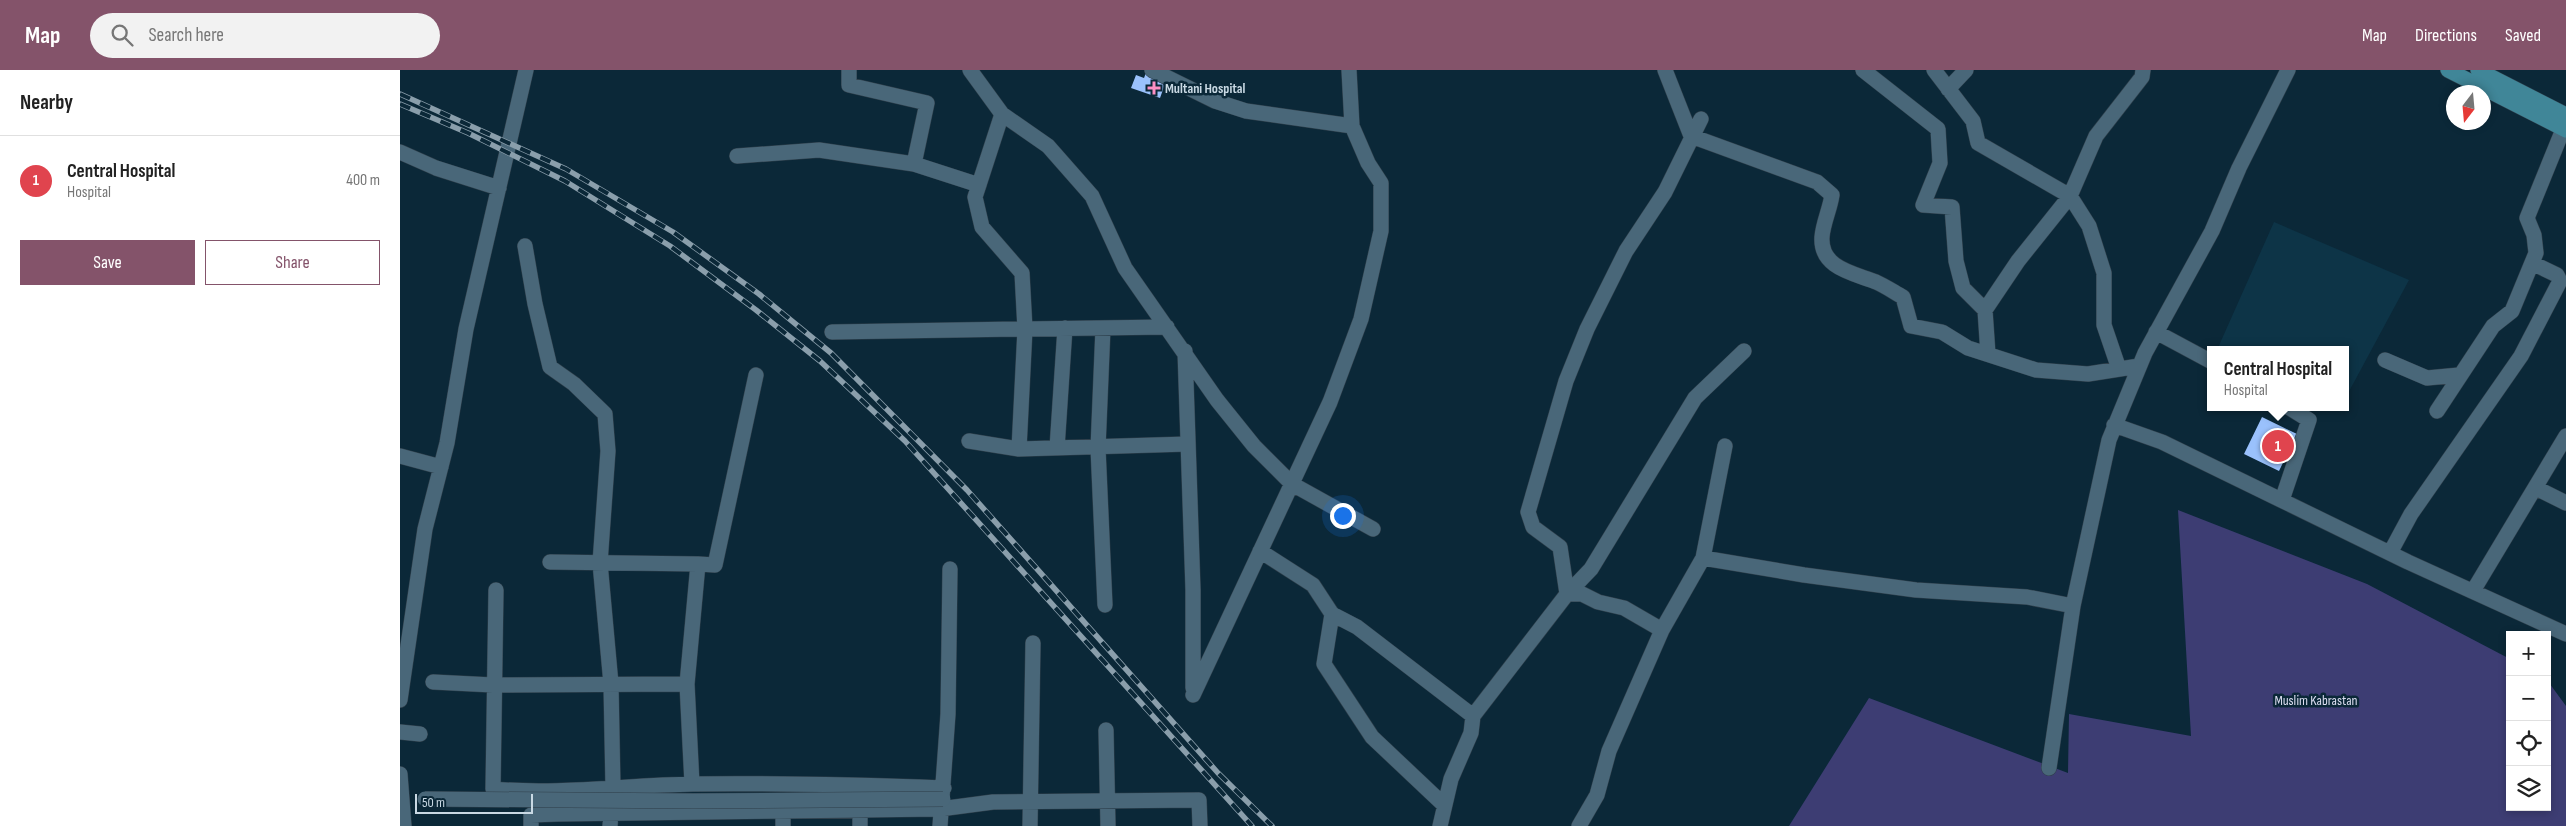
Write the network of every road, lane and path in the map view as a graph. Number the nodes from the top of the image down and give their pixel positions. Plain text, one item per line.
1 (526, 70) edge
2 (849, 70) edge
3 (970, 70) edge
4 (1152, 70) edge
5 (1349, 70) edge
6 (1665, 70) edge
7 (1863, 70) edge
8 (1934, 70) edge
9 (1966, 70) edge
10 (2143, 70) edge
11 (2288, 70) edge
12 (2448, 70) edge
13 (2478, 70) edge
14 (1948, 89) junction
15 (1002, 114) junction
16 (1701, 119) dead end
17 (2565, 124) edge
18 (1352, 126) junction
19 (1691, 136) junction
20 (400, 152) edge
21 (737, 156) dead end
22 (914, 164) junction
23 (979, 185) junction
24 (499, 188) junction
25 (2070, 196) junction
26 (526, 246) dead end
27 (2532, 263) junction
28 (1985, 310) junction
29 (1167, 327) junction
30 (1065, 328) junction
31 (1104, 328) junction
32 (1025, 329) junction
33 (832, 332) dead end
34 (2156, 332) junction
35 (1185, 351) junction
36 (1744, 351) dead end
37 (1988, 354) junction
38 (2207, 359) edge
39 (2385, 360) dead end
40 (2140, 366) junction
41 (2119, 369) junction
42 (756, 375) dead end
43 (2460, 376) junction
44 (2294, 411) edge
45 (2437, 411) dead end
46 (2114, 424) junction
47 (2566, 436) edge
48 (969, 441) dead end
49 (1188, 444) junction
50 (1725, 446) dead end
51 (1057, 448) junction
52 (1098, 448) junction
53 (1019, 449) junction
54 (400, 456) edge
55 (441, 466) junction
56 (1292, 484) junction
57 (2536, 488) junction
58 (2282, 500) junction
59 (2566, 503) edge
60 (1373, 528) dead end
61 (1260, 551) junction
62 (2390, 553) junction
63 (1702, 558) junction
64 (550, 562) dead end
65 (600, 563) junction
66 (698, 564) junction
67 (950, 569) dead end
68 (496, 590) dead end
69 (2473, 591) junction
70 (1567, 594) junction
71 (1106, 605) dead end
72 (2073, 606) junction
73 (1332, 614) junction
74 (1662, 630) junction
75 (2566, 634) edge
76 (404, 638) edge
77 (1033, 643) dead end
78 (433, 682) dead end
79 (611, 684) junction
80 (687, 684) junction
81 (493, 685) junction
82 (400, 700) edge
83 (1473, 716) junction
84 (1106, 730) dead end
85 (400, 732) edge
86 (420, 734) dead end
87 (2050, 768) dead end
88 (400, 774) edge
89 (692, 784) junction
90 (613, 788) junction
91 (425, 799) dead end
92 (942, 799) junction
93 (1108, 802) junction
94 (1031, 803) junction
95 (1444, 805) junction
96 (860, 810) junction
97 (783, 818) edge
98 (693, 819) edge
99 (610, 820) edge
100 (404, 826) edge
101 (531, 826) edge
102 (860, 826) edge
103 (940, 826) edge
104 (1030, 826) edge
105 (1108, 826) edge
106 (1200, 826) edge
107 (1440, 826) edge
108 (1579, 826) edge

1 - 24 street
2 - 22 street
3 - 15 street
4 - 18 street
5 - 18 street
6 - 19 street
7 - 28 street
8 - 14 street
9 - 14 street
10 - 25 street
11 - 34 street
12 - 17 main road
13 - 17 main road
14 - 25 street
15 - 23 street
15 - 29 street
16 - 19 street
17 - 27 street
18 - 56 street
19 - 37 street
19 - 70 street
20 - 24 street
21 - 22 street
22 - 23 street
23 - 32 street
24 - 55 street
25 - 28 street
25 - 41 street
26 - 65 street
27 - 43 street
27 - 62 street
28 - 37 street
29 - 31 street
29 - 35 street
30 - 31 street
30 - 32 street
30 - 51 street
31 - 52 street
32 - 33 street
32 - 53 street
34 - 38 street
34 - 40 street
35 - 49 street
35 - 56 street
36 - 70 street
37 - 41 street
39 - 43 street
40 - 41 street
40 - 46 street
42 - 66 street
43 - 45 street
44 - 58 street
46 - 58 street
46 - 72 street
47 - 57 street
48 - 53 street
49 - 52 street
49 - 61 street
50 - 63 street
51 - 52 street
51 - 53 street
52 - 71 street
54 - 55 street
55 - 76 street
56 - 60 street
56 - 61 street
57 - 59 street
57 - 69 street
58 - 62 street
61 - 73 street
62 - 69 street
63 - 72 street
63 - 74 street
64 - 65 street
65 - 66 street
65 - 79 street
66 - 80 street
67 - 92 street
68 - 81 street
69 - 75 street
70 - 74 street
70 - 83 street
72 - 87 street
73 - 83 street
73 - 95 street
74 - 108 street
76 - 82 street
77 - 94 street
78 - 81 street
79 - 80 street
79 - 81 street
79 - 90 street
80 - 89 street
81 - 90 street
83 - 95 street
84 - 93 street
85 - 86 street
88 - 100 street
89 - 90 street
89 - 92 street
90 - 99 street
91 - 92 street, bridge
92 - 94 street
92 - 96 street
92 - 103 street
93 - 94 street
93 - 105 street
93 - 106 street
94 - 104 street
95 - 107 street
96 - 97 street
96 - 102 street
97 - 98 street
98 - 99 street
99 - 101 street

